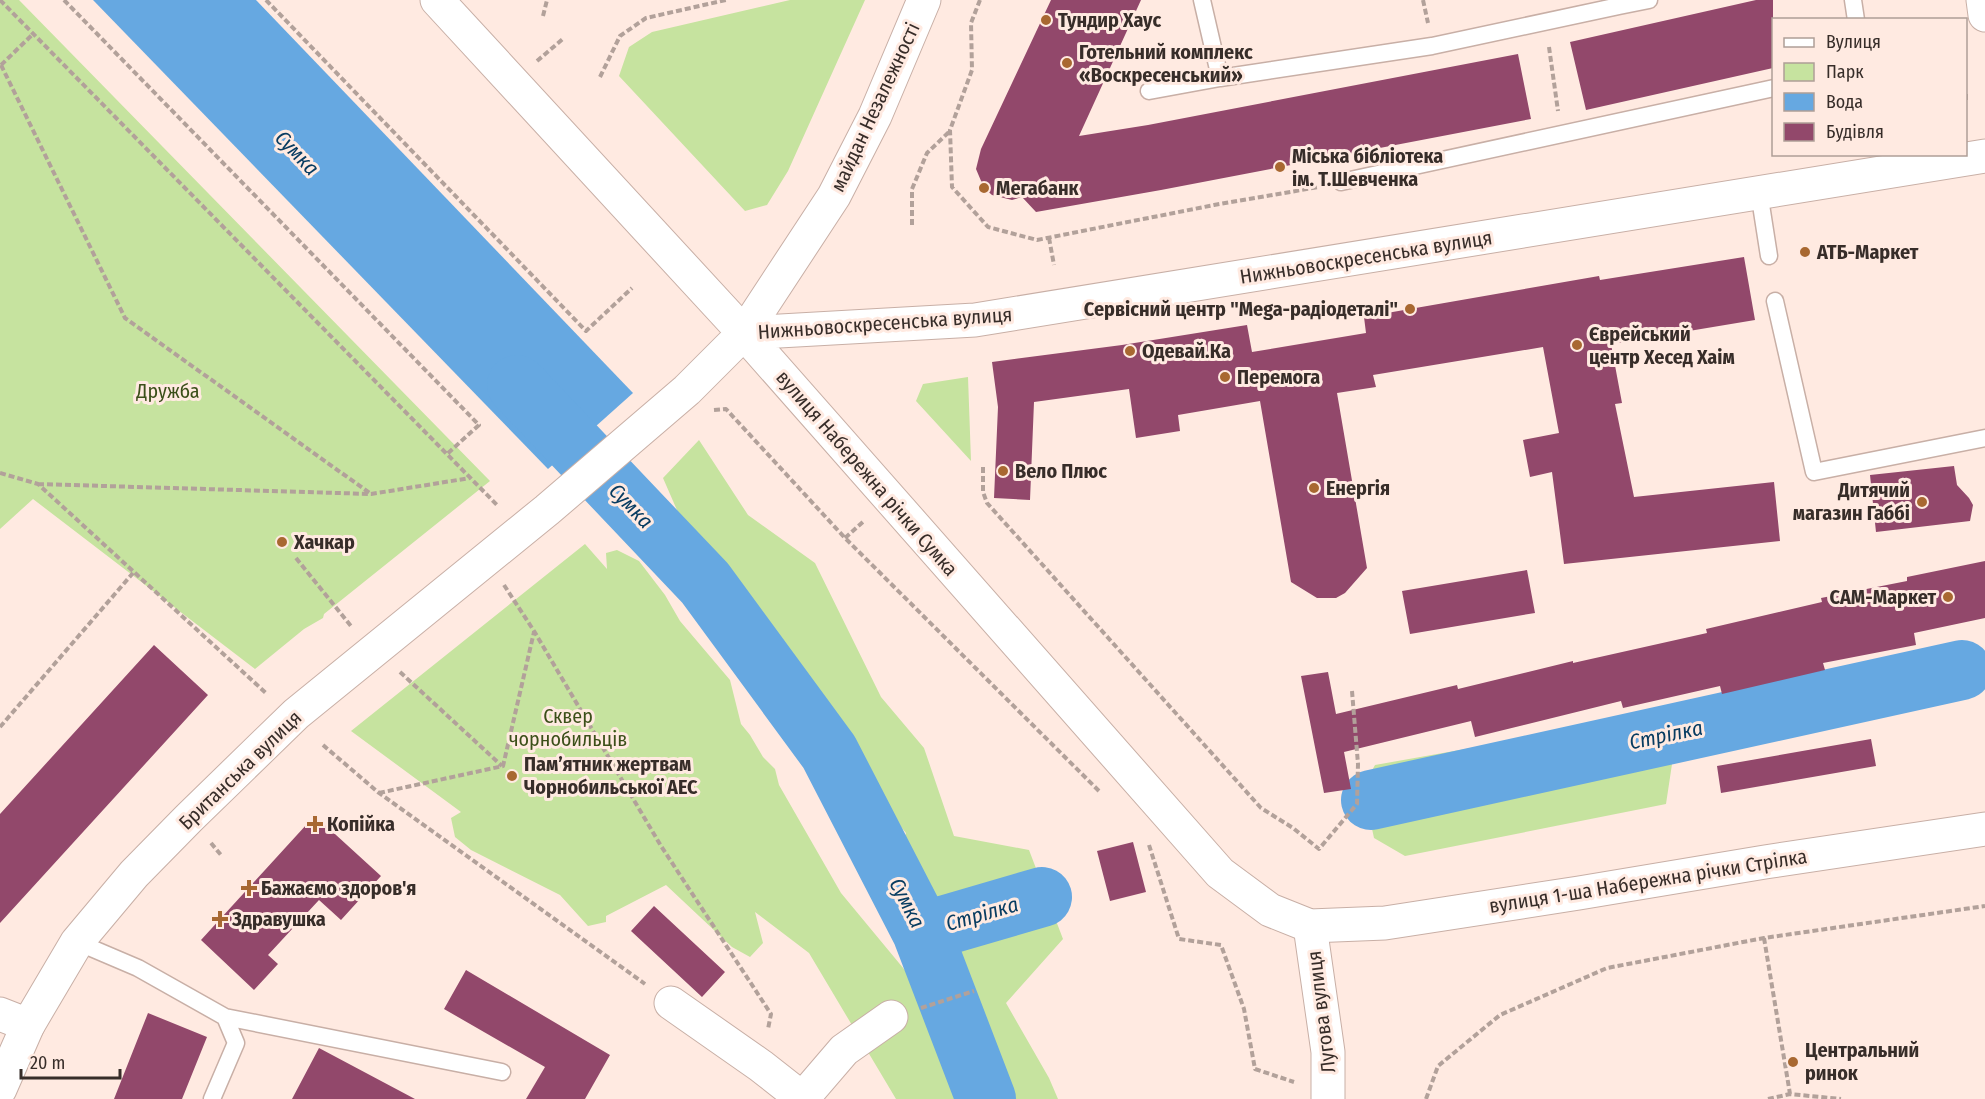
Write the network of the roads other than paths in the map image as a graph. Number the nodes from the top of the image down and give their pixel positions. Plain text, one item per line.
1 (437, 0) edge
2 (924, 0) edge
3 (1202, 0) edge
4 (1650, 0) edge
5 (1853, 0) edge
6 (1983, 0) edge
7 (1619, 3) edge
8 (1985, 15) edge
9 (1856, 18) edge
10 (1220, 78) junction
11 (1772, 88) edge
12 (1149, 92) dead end
13 (1985, 156) edge
14 (1341, 182) road end
15 (1759, 192) junction
16 (1769, 256) dead end
17 (1775, 300) dead end
18 (744, 333) junction
19 (1985, 438) edge
20 (1985, 829) edge
21 (1310, 926) junction
22 (77, 942) junction
23 (671, 1003) road end
24 (225, 1017) junction
25 (891, 1017) road end
26 (14, 1019) edge
27 (502, 1072) dead end
28 (0, 1089) edge
29 (1329, 1097) edge
30 (212, 1099) edge
31 (802, 1099) edge

1 - 18 main road, вулиця Набережна річки Сумка
2 - 18 main road, майдан Незалежності
3 - 10 lane
4 - 7 lane
5 - 9 lane
6 - 8 main road
7 - 10 lane
10 - 12 lane
11 - 14 lane
13 - 15 main road, Нижньовоскресенська вулиця
15 - 16 lane
15 - 18 main road, Нижньовоскресенська вулиця
17 - 19 lane
18 - 21 main road, вулиця Набережна річки Сумка
18 - 22 main road, Британська вулиця
20 - 21 main road, вулиця 1-ша Набережна річки Стрілка
21 - 29 main road, Лугова вулиця
22 - 24 lane
22 - 26 main road, Британська вулиця
23 - 31 main road
24 - 27 lane
24 - 30 lane
25 - 31 main road
26 - 28 main road, Британська вулиця

